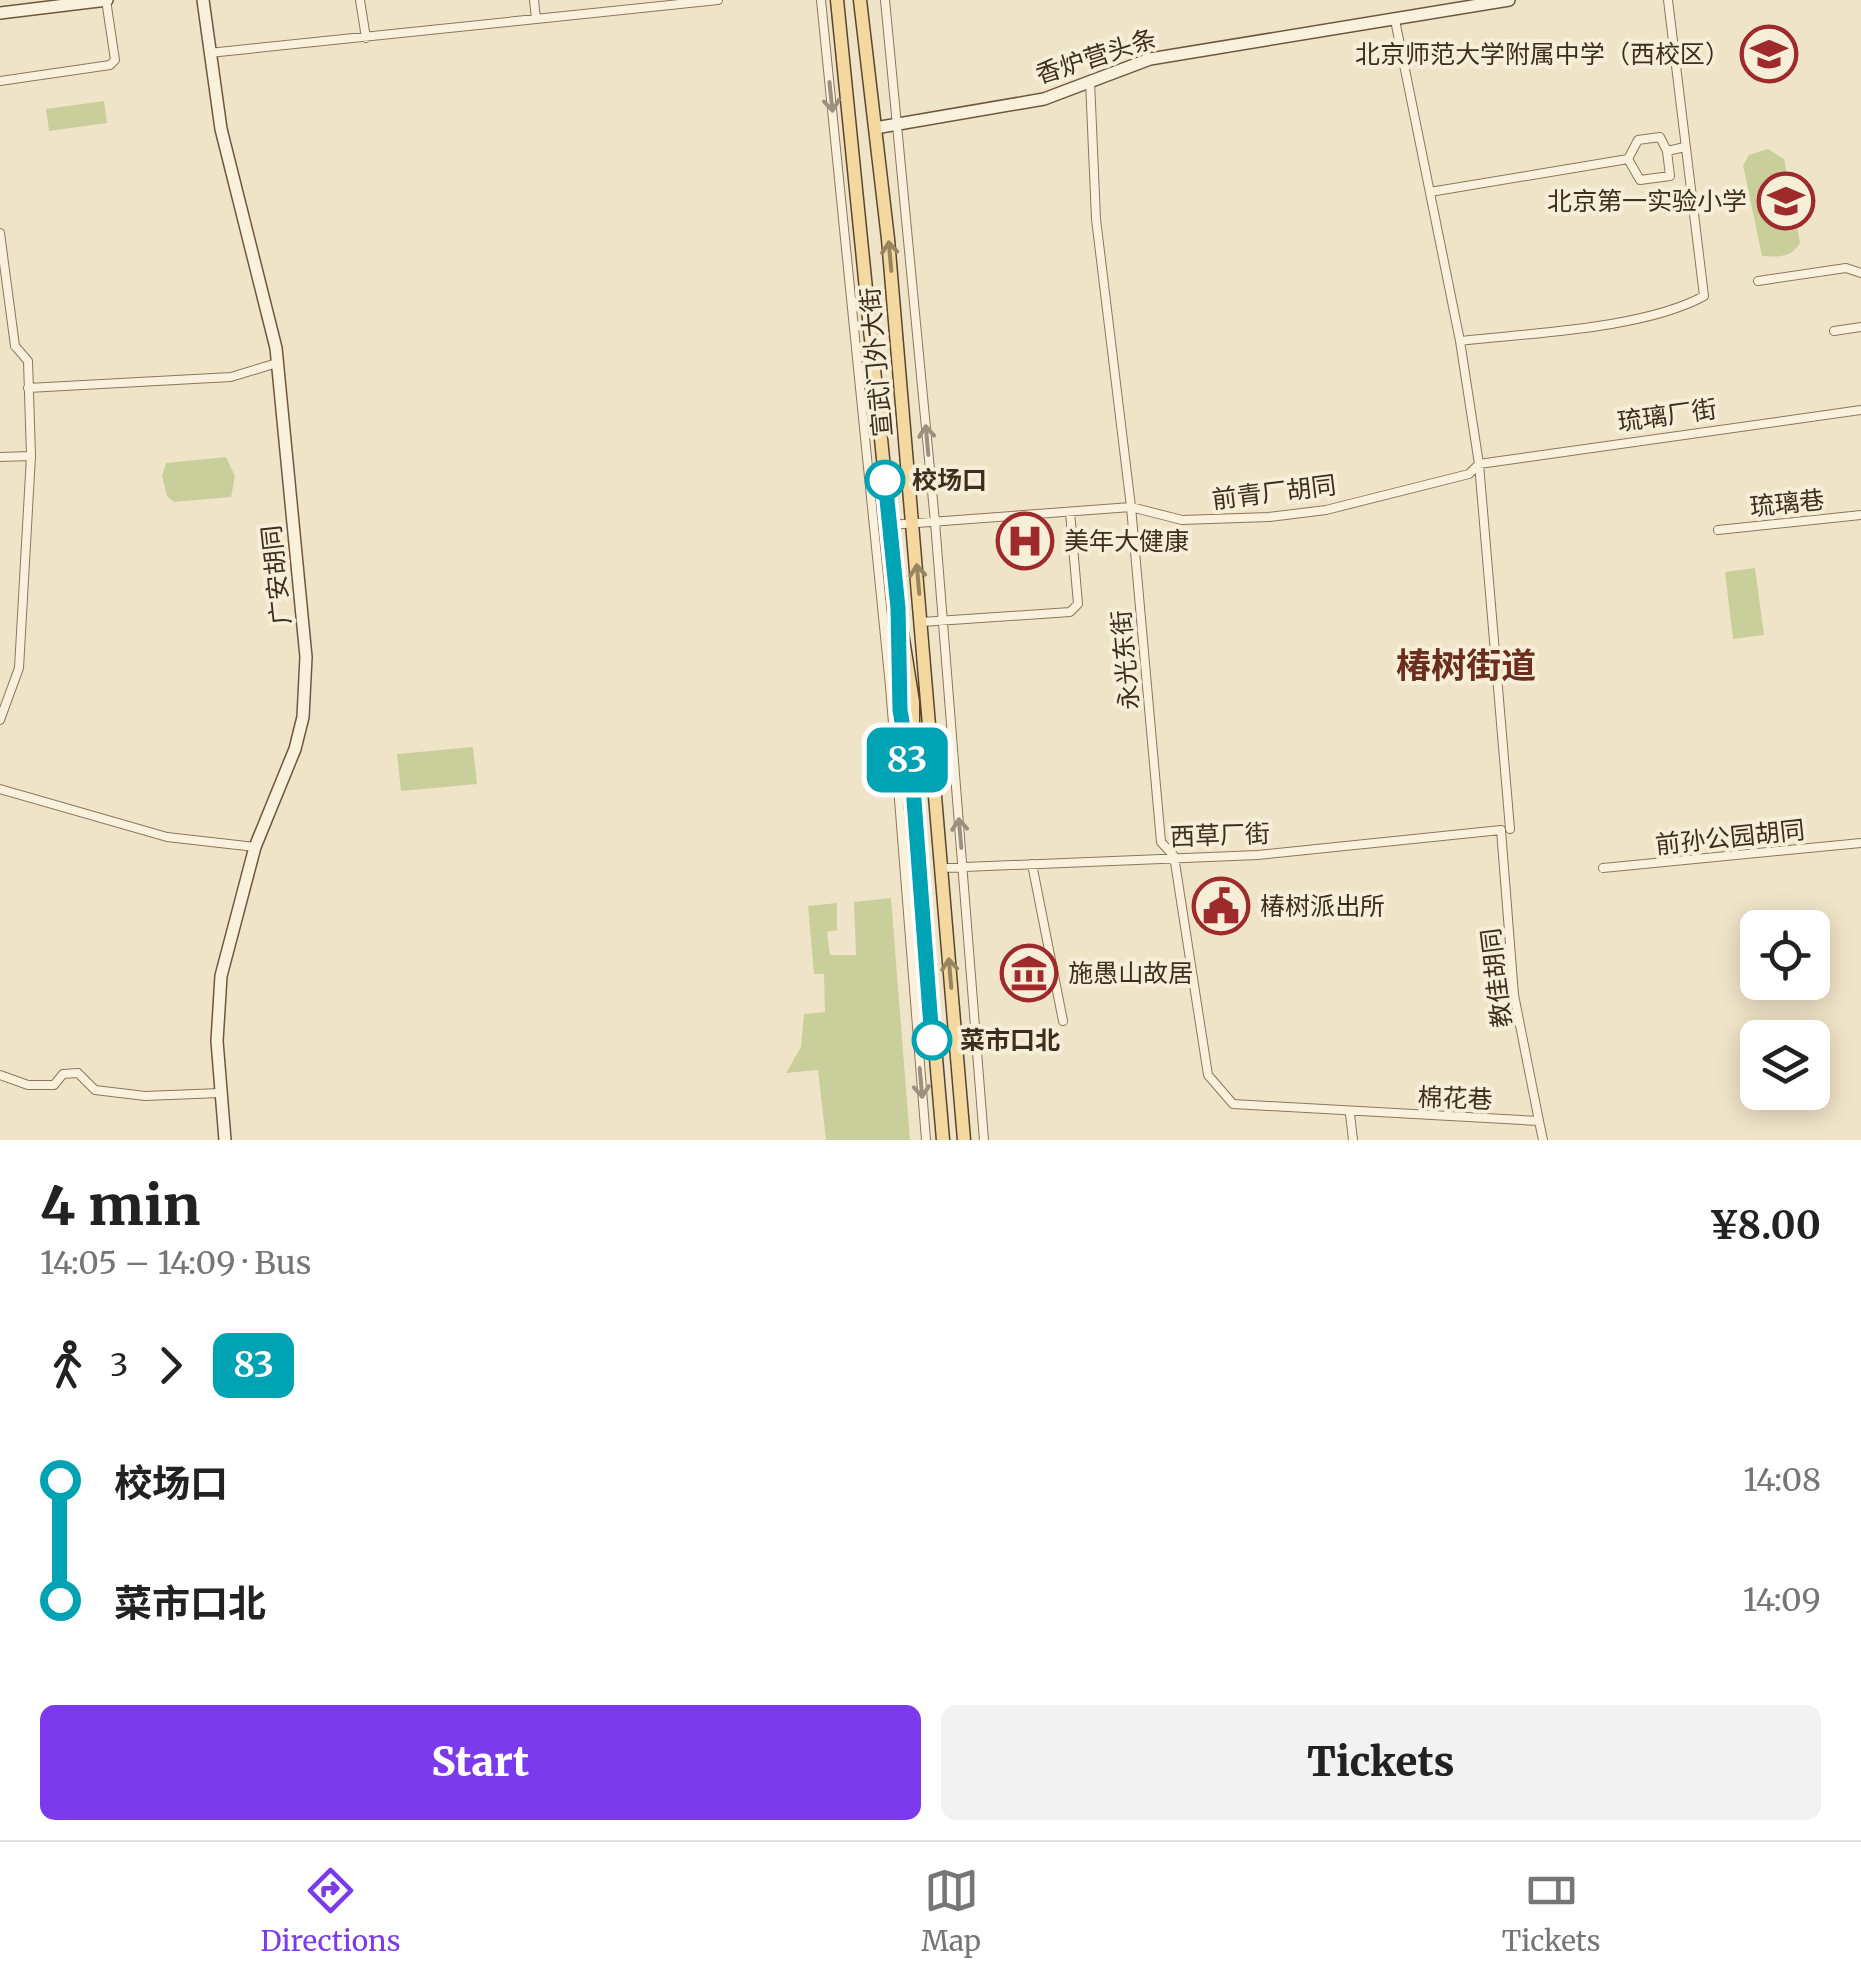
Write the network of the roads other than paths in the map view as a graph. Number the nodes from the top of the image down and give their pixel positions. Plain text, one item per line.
1 (106, 0) edge
2 (203, 0) edge
3 (360, 0) edge
4 (534, 0) edge
5 (718, 0) edge
6 (821, 0) edge
7 (837, 0) edge
8 (860, 0) edge
9 (884, 0) edge
10 (1509, 0) edge
11 (1668, 0) edge
12 (0, 13) edge
13 (536, 19) junction
14 (1395, 20) junction
15 (366, 38) junction
16 (208, 53) junction
17 (0, 81) edge
18 (1090, 81) junction
19 (898, 124) junction
20 (875, 128) junction
21 (1685, 147) junction
22 (1667, 151) junction
23 (1628, 159) junction
24 (1430, 192) junction
25 (0, 233) edge
26 (1861, 273) edge
27 (1758, 281) dead end
28 (1861, 327) edge
29 (1834, 331) dead end
30 (1460, 342) junction
31 (14, 346) junction
32 (0, 347) edge
33 (277, 363) junction
34 (28, 388) junction
35 (1861, 410) edge
36 (0, 456) edge
37 (32, 456) junction
38 (1478, 464) junction
39 (1131, 507) junction
40 (1070, 512) junction
41 (1861, 515) edge
42 (935, 522) junction
43 (912, 524) junction
44 (890, 526) junction
45 (1718, 530) dead end
46 (942, 620) junction
47 (922, 622) junction
48 (0, 720) edge
49 (0, 789) edge
50 (1506, 830) junction
51 (1861, 843) edge
52 (254, 847) junction
53 (1174, 856) junction
54 (1032, 864) junction
55 (941, 868) junction
56 (963, 868) junction
57 (1603, 868) dead end
58 (1063, 1022) dead end
59 (0, 1075) edge
60 (220, 1093) junction
61 (1350, 1114) junction
62 (1539, 1121) junction
63 (225, 1140) edge
64 (926, 1140) edge
65 (943, 1140) edge
66 (964, 1140) edge
67 (984, 1140) edge
68 (1353, 1140) edge
69 (1543, 1140) edge

1 - 12 street
1 - 17 street
2 - 16 street, 广安胡同
3 - 15 street
4 - 13 street
5 - 13 street
6 -> 64 street
7 - 44 main road, 宣武门外大街
8 - 20 main road, 宣武门外大街
9 - 19 street
10 - 14 street, 香炉营头条
11 - 21 street
13 - 15 street
14 - 18 street, 香炉营头条
14 - 24 street, 教佳胡同
15 - 16 street
16 - 33 street, 广安胡同
18 - 19 street, 香炉营头条
18 - 39 street, 永光东街
19 - 20 street, 香炉营头条
42 -> 19 street
43 -> 20 main road, 宣武门外大街
21 - 22 street
21 - 30 street
22 - 23 street
22 - 23 street
23 - 24 street
24 - 30 street, 教佳胡同
25 - 31 street
26 - 27 street
28 - 29 street
30 - 38 street, 教佳胡同
31 - 32 street
31 - 34 street
33 - 34 street
33 - 52 street, 广安胡同
34 - 37 street
35 - 38 street, 琉璃厂街
36 - 37 street
37 - 48 street
38 - 39 street, 前青厂胡同
38 - 50 street, 教佳胡同
39 - 40 street, 前青厂胡同
39 - 53 street, 永光东街
40 - 42 street, 前青厂胡同
40 - 46 street
41 - 45 street, 琉璃巷
42 - 43 street, 前青厂胡同
42 - 46 street
43 - 44 street, 前青厂胡同
47 -> 43 main road, 宣武门外大街
44 - 65 main road, 宣武门外大街
46 - 47 street
56 -> 46 street
47 - 55 main road, 宣武门外大街
49 - 52 street
50 - 53 street, 西草厂街
50 - 62 street, 教佳胡同
51 - 57 street, 前孙公园胡同
52 - 60 street, 广安胡同
53 - 54 street, 西草厂街
53 - 61 street, 永光东街
54 - 56 street, 西草厂街
54 - 58 street
55 - 56 street, 西草厂街
66 -> 55 main road, 宣武门外大街
56 - 67 street
59 - 60 street
60 - 63 street, 广安胡同
61 - 62 street, 棉花巷
61 - 68 street
62 - 69 street

